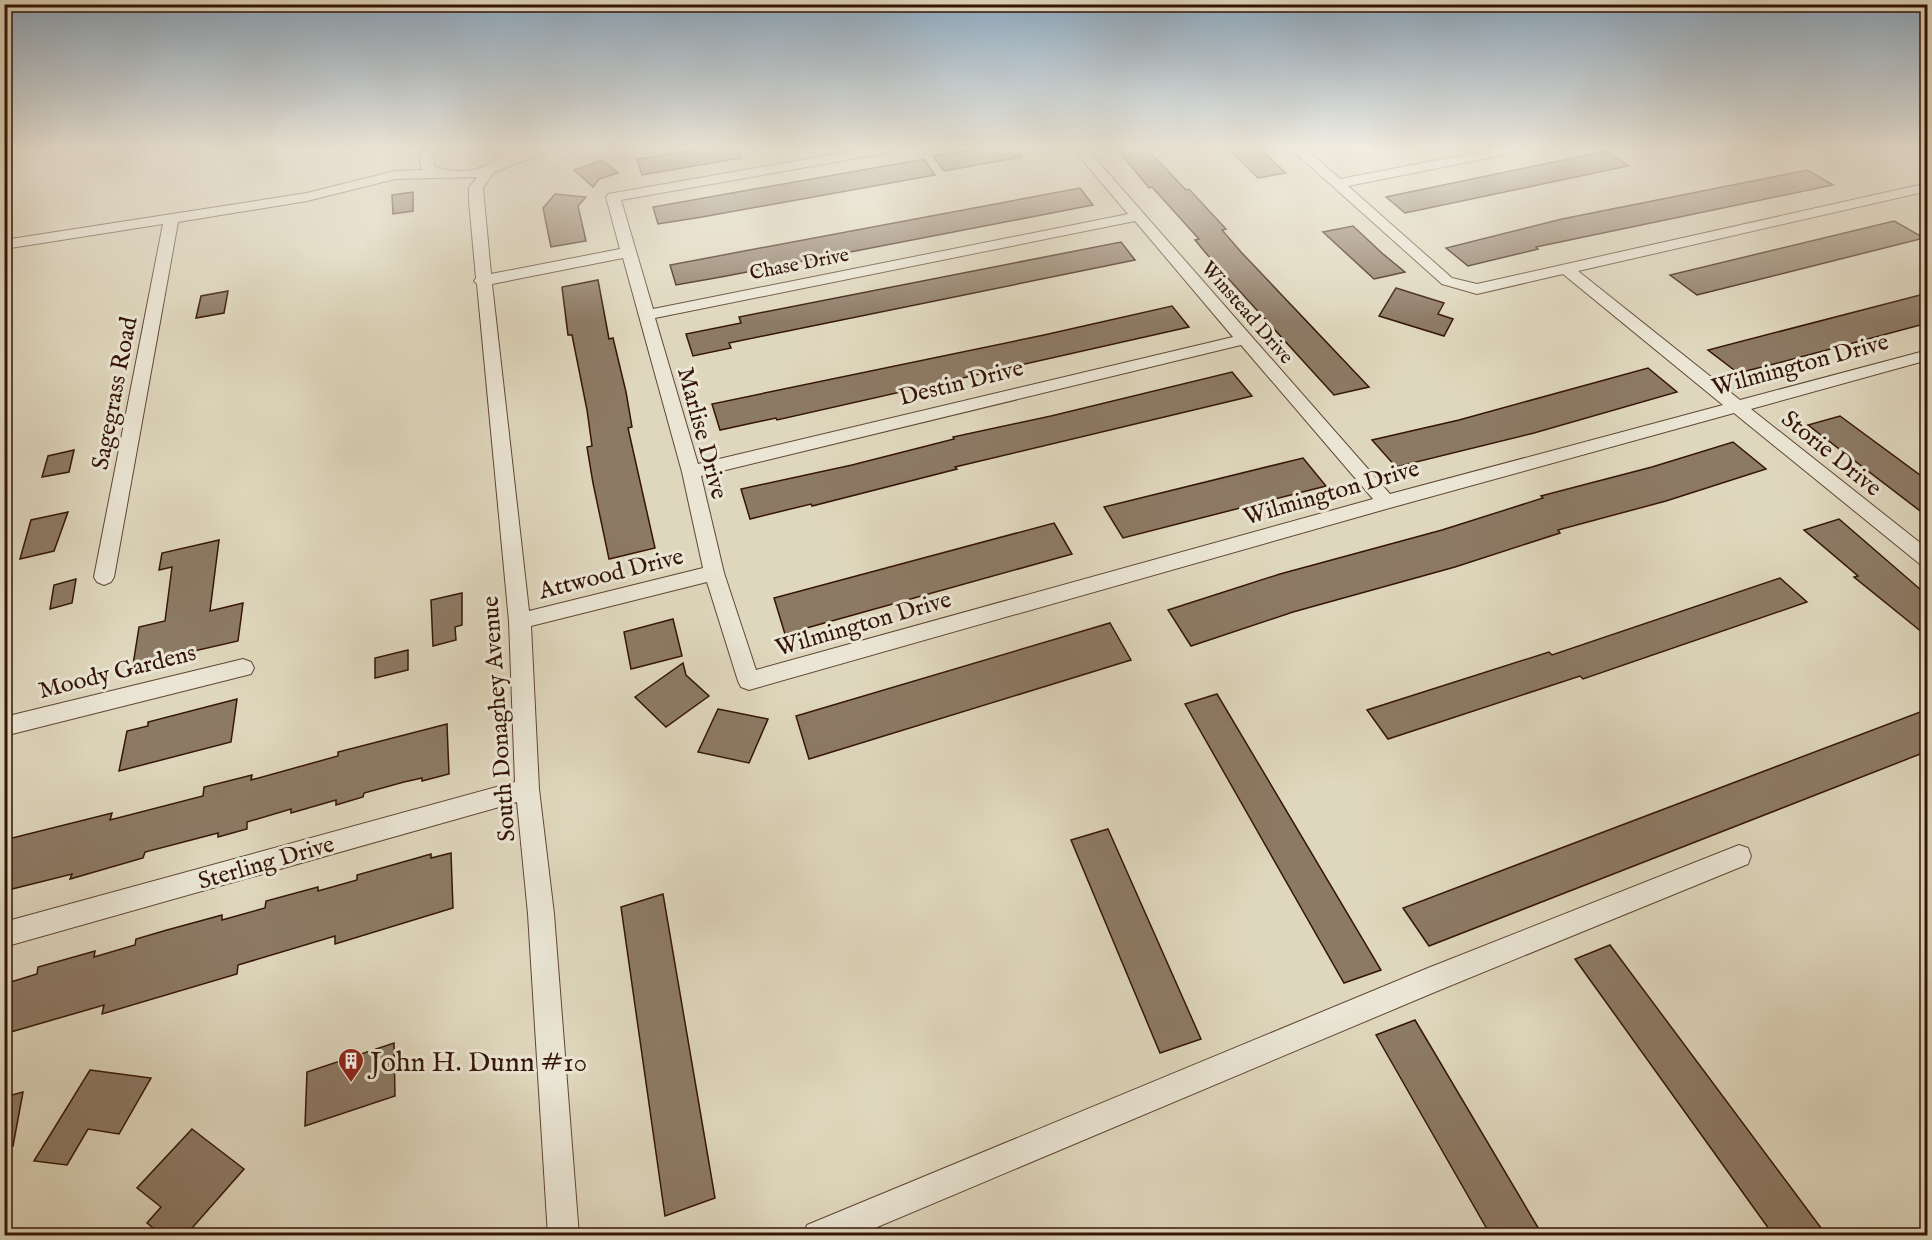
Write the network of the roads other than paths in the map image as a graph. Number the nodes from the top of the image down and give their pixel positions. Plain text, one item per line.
1 (240, 207) edge
2 (476, 207) edge
3 (616, 207) edge
4 (1130, 207) edge
5 (1362, 207) edge
6 (1842, 207) edge
7 (1138, 216) junction
8 (172, 217) junction
9 (4, 245) edge
10 (628, 252) junction
11 (1567, 270) junction
12 (482, 281) junction
13 (645, 315) junction
14 (1244, 339) junction
15 (1928, 355) edge
16 (1737, 407) junction
17 (691, 472) junction
18 (1386, 502) junction
19 (1928, 560) edge
20 (714, 573) junction
21 (104, 577) dead end
22 (520, 621) junction
23 (243, 668) dead end
24 (749, 681) joint
25 (4, 727) edge
26 (527, 789) junction
27 (1739, 856) dead end
28 (4, 935) edge
29 (564, 1236) edge
30 (818, 1236) edge

1 - 8 street
2 - 12 street, South Donaghey Avenue
3 - 10 street, Marlise Drive
4 - 7 street, Winstead Drive
5 - 11 street
6 - 11 street
7 - 13 street, Chase Drive
7 - 14 street, Winstead Drive
8 - 9 street
8 - 21 street, Sagegrass Road
10 - 12 street
10 - 13 street, Marlise Drive
11 - 16 street, Storie Drive
12 - 22 street, South Donaghey Avenue
13 - 17 street, Marlise Drive
14 - 17 street, Destin Drive
14 - 18 street, Winstead Drive
15 - 16 street, Wilmington Drive
16 - 18 street, Wilmington Drive
16 - 19 street, Storie Drive
17 - 20 street, Marlise Drive
18 - 24 street, Wilmington Drive
20 - 22 street, Attwood Drive
20 - 24 street, Marlise Drive
22 - 26 street, South Donaghey Avenue
23 - 25 street, Moody Gardens
26 - 28 street, Sterling Drive
26 - 29 street, South Donaghey Avenue
27 - 30 street

